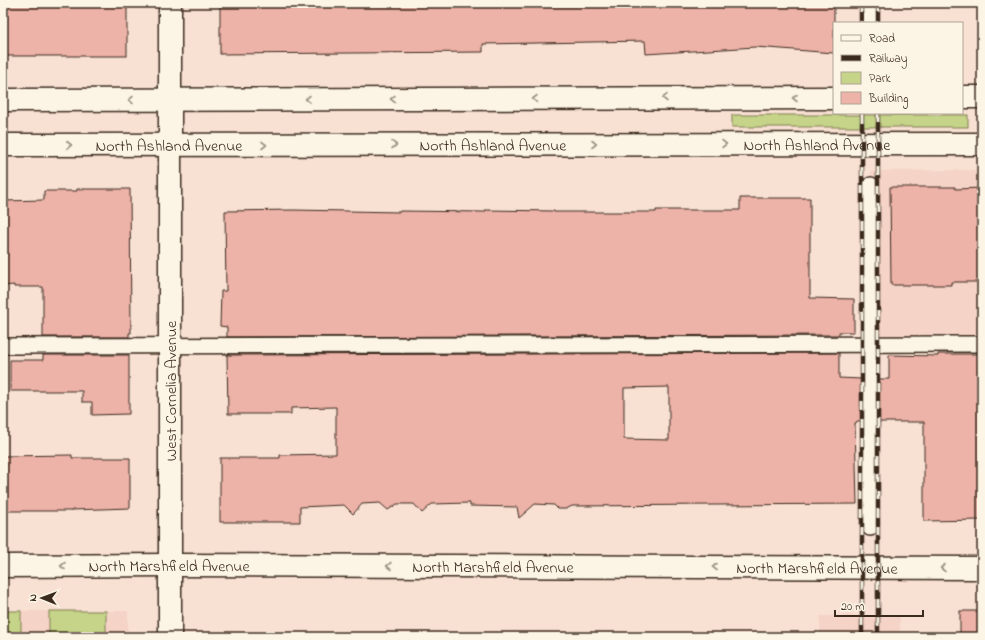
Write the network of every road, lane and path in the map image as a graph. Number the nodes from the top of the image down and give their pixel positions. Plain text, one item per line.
1 (170, 3) edge
2 (869, 3) edge
3 (869, 22) edge
4 (963, 97) edge
5 (982, 97) edge
6 (833, 98) edge
7 (3, 100) edge
8 (170, 100) junction
9 (982, 144) edge
10 (3, 145) edge
11 (169, 145) junction
12 (871, 184) dead end
13 (871, 344) junction
14 (982, 344) edge
15 (3, 346) edge
16 (170, 346) junction
17 (870, 528) dead end
18 (3, 566) edge
19 (170, 566) junction
20 (982, 568) edge
21 (170, 637) edge

1 - 8 main road
2 - 3 lane
4 - 5 main road
6 -> 8 main road
8 -> 7 main road
8 - 11 main road, West Cornelia Avenue
11 -> 9 main road, North Ashland Avenue
10 -> 11 main road, North Ashland Avenue
11 - 16 main road, West Cornelia Avenue
12 - 13 lane
13 - 14 lane
13 - 16 lane
13 - 17 lane
15 - 16 lane
16 - 19 main road, West Cornelia Avenue
19 -> 18 main road, North Marshfield Avenue
20 -> 19 main road, North Marshfield Avenue
19 - 21 main road, West Cornelia Avenue

